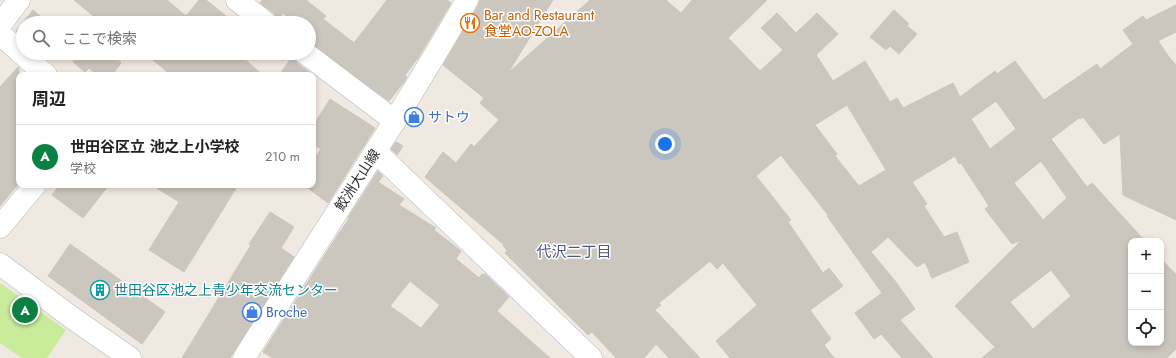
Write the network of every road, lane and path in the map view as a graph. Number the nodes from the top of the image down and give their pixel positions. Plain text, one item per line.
1 (19, 0) edge
2 (237, 0) edge
3 (467, 0) edge
4 (257, 16) edge
5 (0, 24) edge
6 (0, 34) edge
7 (16, 48) edge
8 (29, 60) edge
9 (314, 60) edge
10 (43, 72) edge
11 (395, 122) junction
12 (375, 151) junction
13 (32, 188) edge
14 (0, 227) edge
15 (0, 264) edge
16 (130, 358) edge
17 (244, 358) edge
18 (591, 358) edge

1 - 5 street
2 - 4 street
3 - 11 street, 鮫洲大山線
6 - 7 street
8 - 10 street
9 - 11 street
11 - 12 street, 鮫洲大山線
12 - 17 street, 鮫洲大山線
12 - 18 street
13 - 14 street
15 - 16 street

